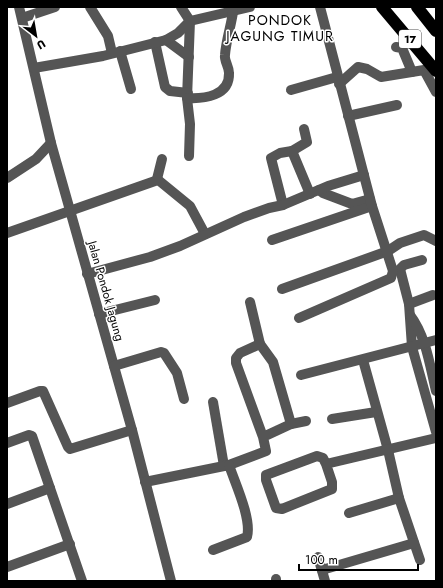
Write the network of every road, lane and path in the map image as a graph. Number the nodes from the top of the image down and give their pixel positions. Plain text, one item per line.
1 (55, 7) edge
2 (90, 7) edge
3 (181, 7) edge
4 (250, 7) edge
5 (320, 7) edge
6 (382, 7) edge
7 (416, 7) edge
8 (33, 10) edge
9 (20, 11) edge
10 (208, 12) edge
11 (234, 12) junction
12 (190, 21) junction
13 (436, 31) edge
14 (166, 40) junction
15 (154, 42) junction
16 (396, 46) dead end
17 (116, 52) junction
18 (190, 57) junction
19 (34, 68) junction
20 (436, 71) edge
21 (412, 72) junction
22 (338, 80) junction
23 (131, 89) dead end
24 (291, 90) dead end
25 (436, 92) edge
26 (187, 95) junction
27 (396, 104) dead end
28 (348, 116) junction
29 (304, 130) dead end
30 (51, 143) junction
31 (292, 151) junction
32 (189, 156) dead end
33 (162, 159) dead end
34 (364, 175) junction
35 (7, 178) edge
36 (157, 179) junction
37 (314, 192) junction
38 (371, 203) junction
39 (283, 205) junction
40 (70, 210) junction
41 (7, 233) edge
42 (205, 234) junction
43 (272, 240) dead end
44 (436, 241) edge
45 (388, 251) junction
46 (422, 260) dead end
47 (87, 274) junction
48 (282, 289) dead end
49 (433, 295) dead end
50 (155, 300) dead end
51 (250, 302) dead end
52 (409, 304) junction
53 (99, 314) junction
54 (410, 315) junction
55 (298, 318) dead end
56 (436, 340) edge
57 (260, 344) junction
58 (424, 344) junction
59 (412, 347) junction
60 (363, 360) junction
61 (114, 366) junction
62 (301, 375) dead end
63 (436, 391) edge
64 (184, 399) dead end
65 (213, 402) dead end
66 (7, 403) edge
67 (376, 412) junction
68 (332, 419) dead end
69 (306, 421) dead end
70 (291, 424) junction
71 (132, 430) junction
72 (436, 432) edge
73 (263, 437) junction
74 (436, 438) edge
75 (7, 443) edge
76 (388, 450) junction
77 (326, 464) junction
78 (226, 465) junction
79 (145, 482) junction
80 (50, 488) junction
81 (399, 498) junction
82 (7, 504) edge
83 (349, 513) dead end
84 (414, 543) junction
85 (70, 544) junction
86 (213, 550) dead end
87 (318, 556) dead end
88 (420, 560) dead end
89 (7, 567) edge
90 (322, 570) junction
91 (82, 581) edge
92 (171, 581) edge
93 (325, 581) edge

1 - 8 street
2 - 17 street
3 - 12 street
4 - 11 street
5 - 22 street
6 - 20 highway, 17
7 - 13 highway, 17
8 - 9 street
9 - 19 street, Jalan Pondok Jagung
10 - 11 street
10 - 12 street
11 - 26 street
12 - 14 street
12 - 18 street
14 - 15 street
14 - 18 street
15 - 17 street
15 - 26 street
16 - 21 street
17 - 19 street
17 - 23 street
18 - 26 street
19 - 30 street, Jalan Pondok Jagung
21 - 22 street
21 - 25 street
22 - 24 street
22 - 28 street
26 - 32 street
27 - 28 street
28 - 34 street
29 - 31 street
30 - 35 street
30 - 40 street, Jalan Pondok Jagung
31 - 37 street
31 - 39 street
33 - 36 street
34 - 37 street
34 - 38 street
36 - 40 street
36 - 42 street
37 - 38 street
37 - 39 street
38 - 43 street
38 - 45 street
39 - 42 street
40 - 41 street
40 - 47 street, Jalan Pondok Jagung
42 - 47 street
44 - 45 street
45 - 48 street
45 - 55 street
46 - 52 street
47 - 53 street, Jalan Pondok Jagung
49 - 52 street
50 - 53 street
51 - 57 street
52 - 54 street
53 - 61 street, Jalan Pondok Jagung
54 - 58 street
54 - 59 street
56 - 58 street
57 - 70 street
57 - 73 street
58 - 59 street
58 - 63 street
59 - 60 street
59 - 72 street
60 - 62 street
60 - 67 street
61 - 64 street
61 - 71 street, Jalan Pondok Jagung
65 - 78 street
66 - 71 street
67 - 68 street
67 - 76 street
69 - 70 street
70 - 73 street
71 - 79 street, Jalan Pondok Jagung
73 - 78 street
74 - 76 street
75 - 80 street
76 - 77 street
76 - 81 street
77 - 77 street
78 - 79 street
78 - 86 street
79 - 92 street, Jalan Pondok Jagung
80 - 82 street
80 - 85 street
81 - 83 street
81 - 84 street
84 - 88 street
84 - 90 street
85 - 89 street
85 - 91 street
87 - 90 street
90 - 93 street

